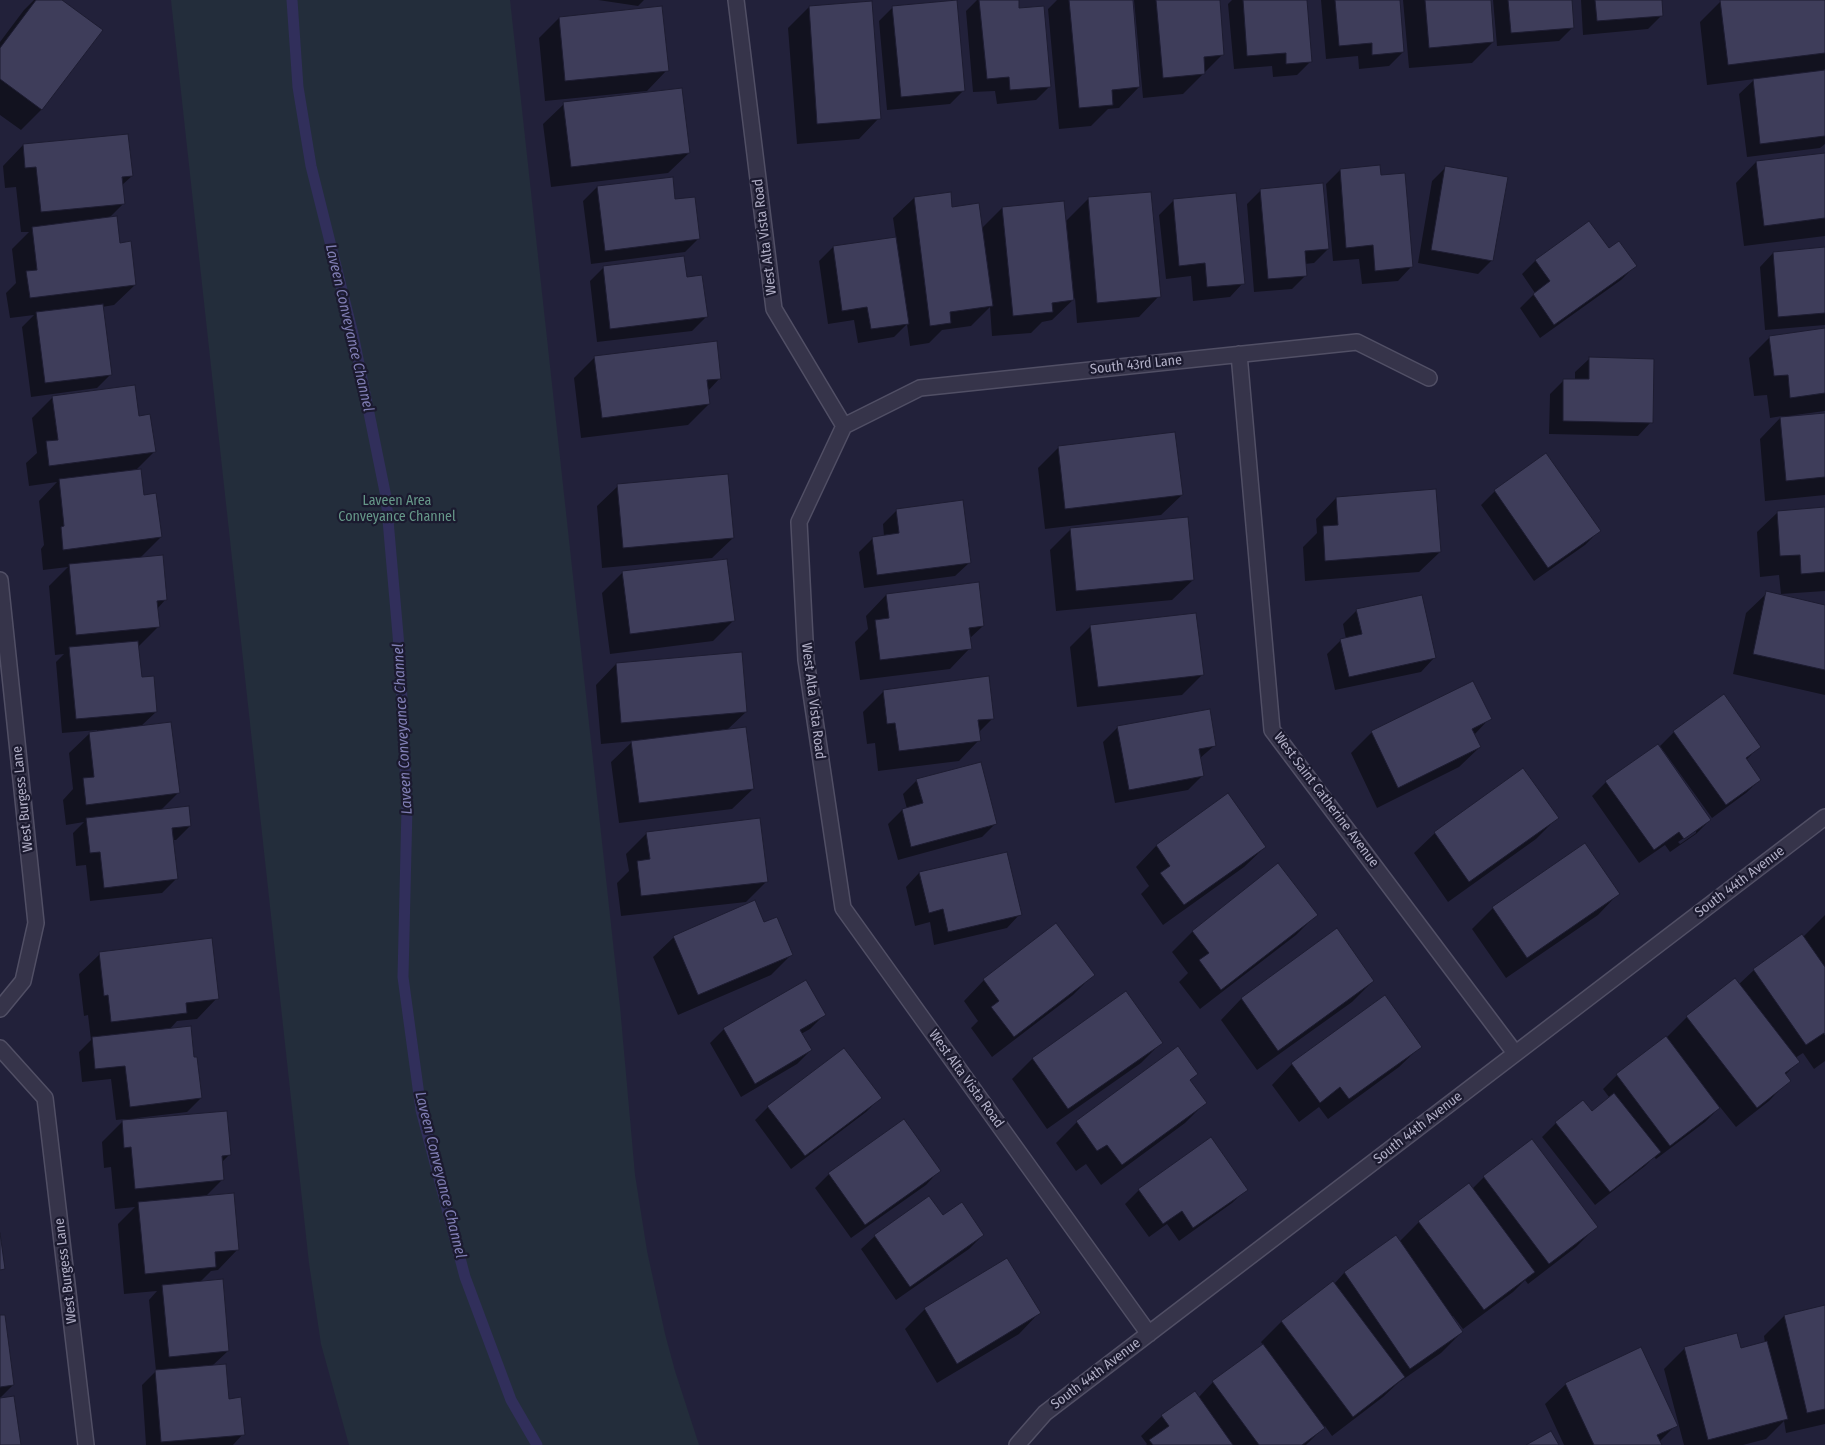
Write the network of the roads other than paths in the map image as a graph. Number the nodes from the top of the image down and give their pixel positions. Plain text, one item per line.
1 (736, 0) edge
2 (1238, 354) junction
3 (1429, 378) dead end
4 (844, 426) junction
5 (0, 580) edge
6 (1825, 817) edge
7 (0, 1009) edge
8 (0, 1048) edge
9 (1515, 1053) junction
10 (1150, 1334) junction
11 (86, 1445) edge
12 (1017, 1445) edge

1 - 4 street, West Alta Vista Road
2 - 3 street, South 43rd Lane
2 - 4 street, South 43rd Lane
2 - 9 street, West Saint Catherine Avenue
4 - 10 street, West Alta Vista Road
5 - 7 street, West Burgess Lane
6 - 9 street, South 44th Avenue
8 - 11 street, West Burgess Lane
9 - 10 street, South 44th Avenue
10 - 12 street, South 44th Avenue

